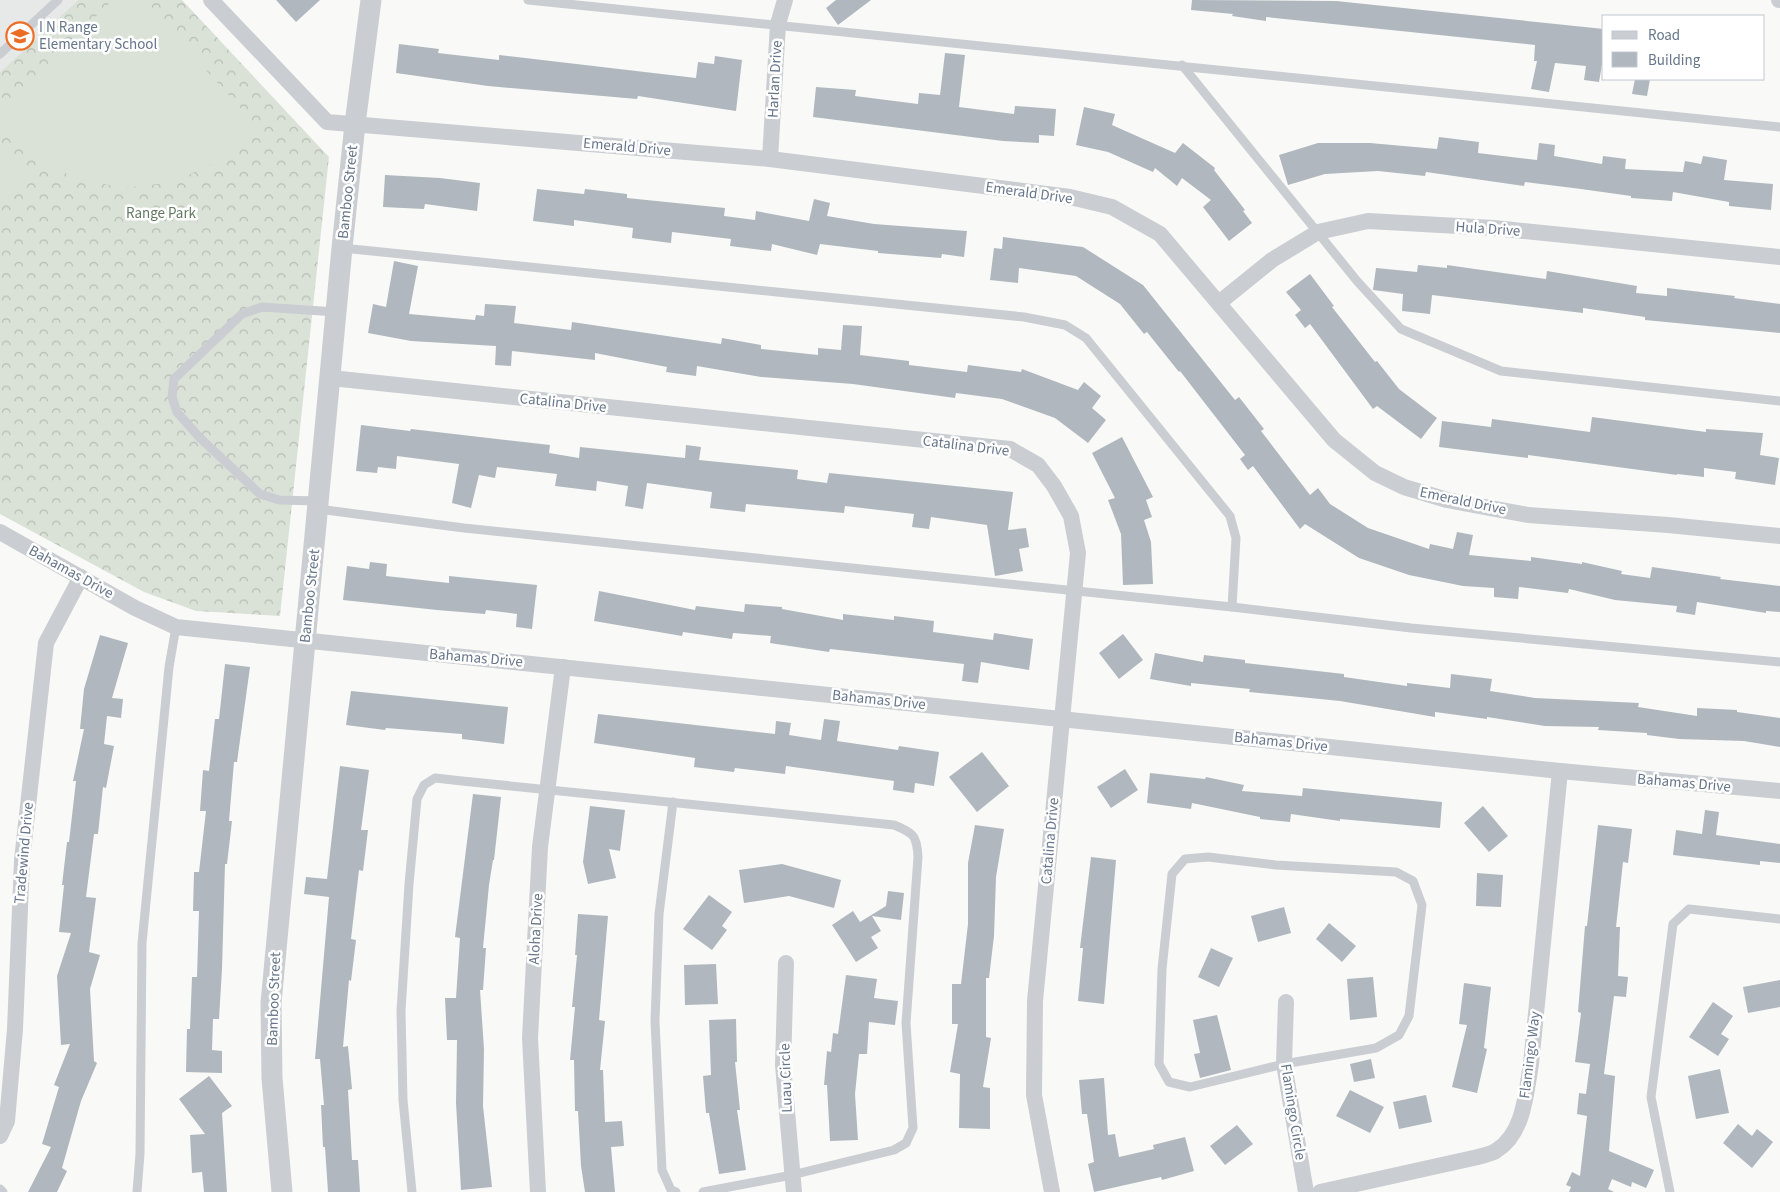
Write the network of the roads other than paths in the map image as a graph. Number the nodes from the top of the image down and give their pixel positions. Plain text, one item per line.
1 (58, 0) edge
2 (211, 0) edge
3 (371, 0) edge
4 (528, 0) edge
5 (785, 0) edge
6 (564, 1) edge
7 (778, 24) junction
8 (0, 54) edge
9 (1182, 65) junction
10 (355, 124) junction
11 (1780, 127) edge
12 (770, 159) junction
13 (1318, 232) junction
14 (342, 248) junction
15 (1780, 257) edge
16 (1220, 302) junction
17 (337, 312) junction
18 (331, 378) junction
19 (1780, 401) edge
20 (319, 505) junction
21 (0, 532) edge
22 (1780, 536) edge
23 (81, 577) junction
24 (1074, 591) junction
25 (1232, 607) junction
26 (176, 627) junction
27 (305, 642) junction
28 (1780, 662) edge
29 (563, 666) junction
30 (1062, 719) junction
31 (1560, 771) junction
32 (548, 789) junction
33 (1780, 791) edge
34 (673, 802) junction
35 (1780, 919) edge
36 (786, 963) dead end
37 (1286, 1002) dead end
38 (1284, 1064) junction
39 (0, 1136) edge
40 (792, 1174) junction
41 (137, 1192) edge
42 (282, 1192) edge
43 (412, 1192) edge
44 (538, 1192) edge
45 (676, 1192) edge
46 (703, 1192) edge
47 (794, 1192) edge
48 (1052, 1192) edge
49 (1306, 1192) edge
50 (1320, 1192) edge
51 (1670, 1192) edge

1 - 8 lane
2 - 10 street, Emerald Drive
3 - 10 street, Bamboo Street
4 - 6 lane
5 - 7 street, Harlan Drive
6 - 7 lane
7 - 9 lane
7 - 12 street, Harlan Drive
9 - 11 lane
9 - 13 lane
10 - 12 street, Emerald Drive
10 - 14 street, Bamboo Street
12 - 16 street, Emerald Drive
13 - 15 street, Hula Drive
13 - 16 street, Hula Drive
13 - 19 lane
14 - 17 street, Bamboo Street
14 - 25 lane
16 - 22 street, Emerald Drive
17 - 18 street, Bamboo Street
17 - 20 lane
18 - 20 street, Bamboo Street
18 - 24 street, Catalina Drive
20 - 24 lane
20 - 27 street, Bamboo Street
21 - 23 street, Bahamas Drive
23 - 26 street, Bahamas Drive
23 - 39 street, Tradewind Drive
24 - 25 lane
24 - 30 street, Catalina Drive
25 - 28 lane
26 - 27 street, Bahamas Drive
26 - 41 lane
27 - 29 street, Bahamas Drive
27 - 42 street, Bamboo Street
29 - 30 street, Bahamas Drive
29 - 32 street, Aloha Drive
30 - 31 street, Bahamas Drive
30 - 48 street, Catalina Drive
31 - 33 street, Bahamas Drive
31 - 50 street, Flamingo Way
32 - 34 lane
32 - 43 lane
32 - 44 street, Aloha Drive
34 - 40 lane
34 - 45 lane
35 - 51 lane
36 - 40 street, Luau Circle
37 - 38 street, Flamingo Circle
38 - 38 lane
38 - 49 street, Flamingo Circle
40 - 46 lane
40 - 47 street, Luau Circle

